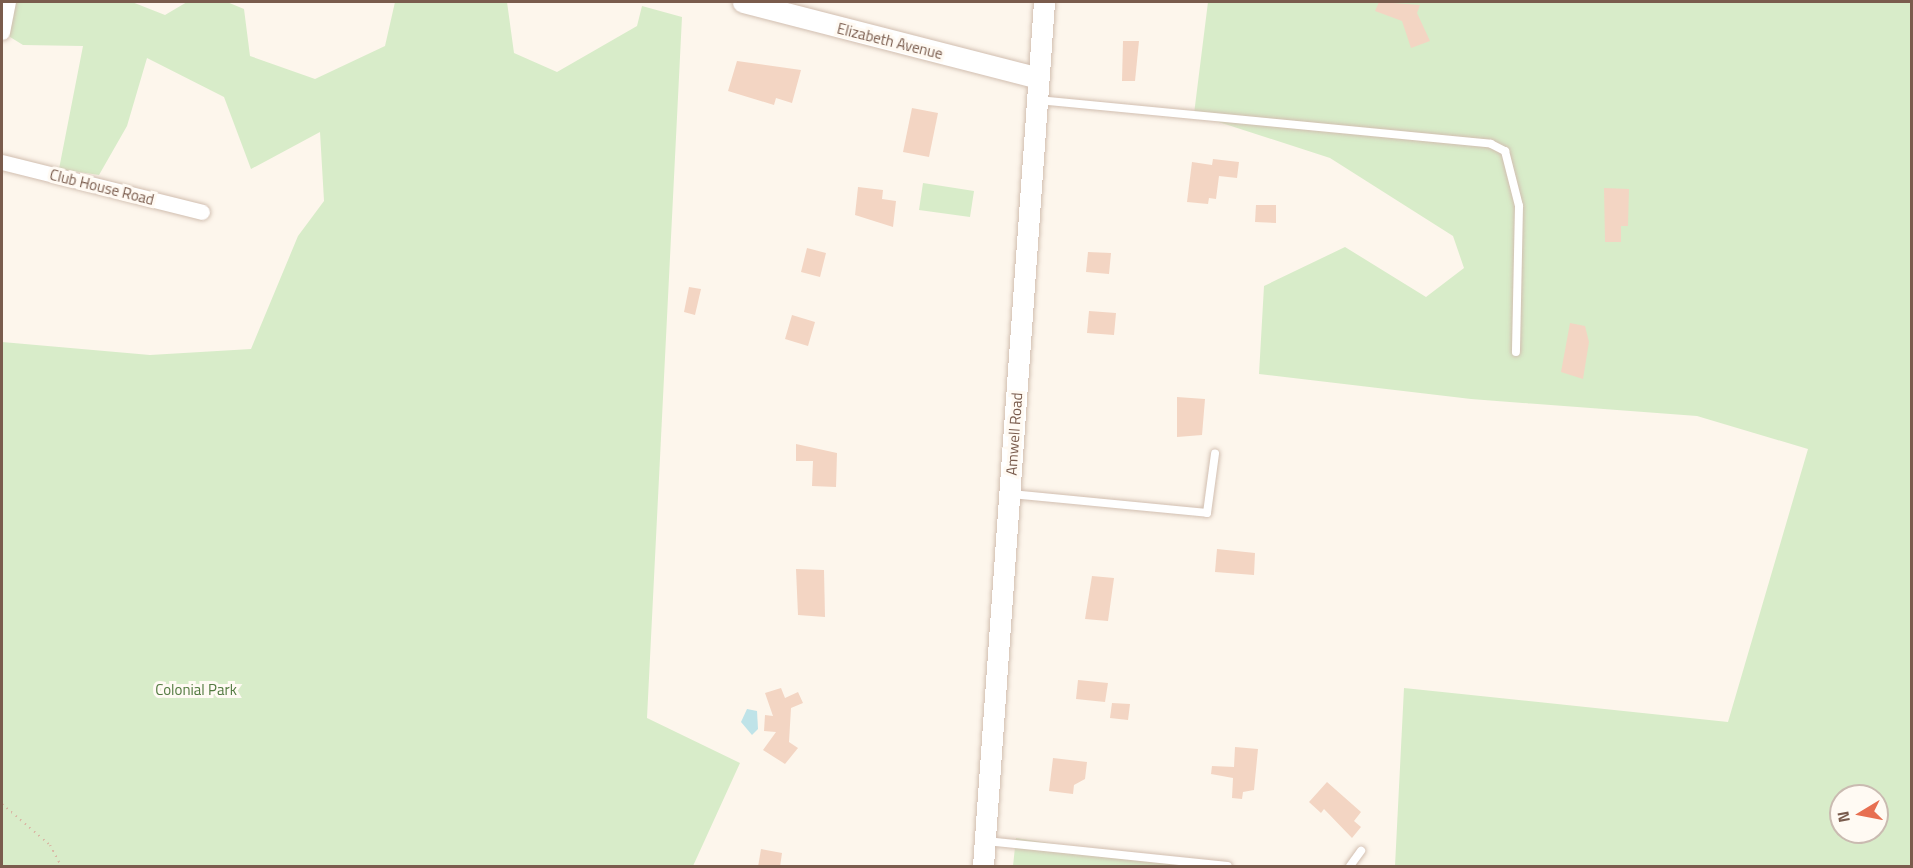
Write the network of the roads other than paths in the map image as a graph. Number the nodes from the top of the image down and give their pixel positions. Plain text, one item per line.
1 (8, 2) edge
2 (742, 2) edge
3 (1044, 2) edge
4 (2, 32) edge
5 (1038, 78) junction
6 (1037, 100) junction
7 (2, 162) edge
8 (202, 212) dead end
9 (1516, 352) dead end
10 (1215, 454) dead end
11 (1010, 494) junction
12 (985, 841) junction
13 (1361, 851) dead end
14 (983, 867) edge
15 (1228, 867) edge
16 (1350, 867) edge

1 - 4 street
2 - 5 main road, Elizabeth Avenue
3 - 5 main road, Amwell Road
5 - 6 main road, Amwell Road
6 - 9 lane
6 - 11 main road, Amwell Road
7 - 8 street, Club House Road
10 - 11 lane
11 - 12 main road, Amwell Road
12 - 14 main road, Amwell Road
12 - 15 lane
13 - 16 lane

